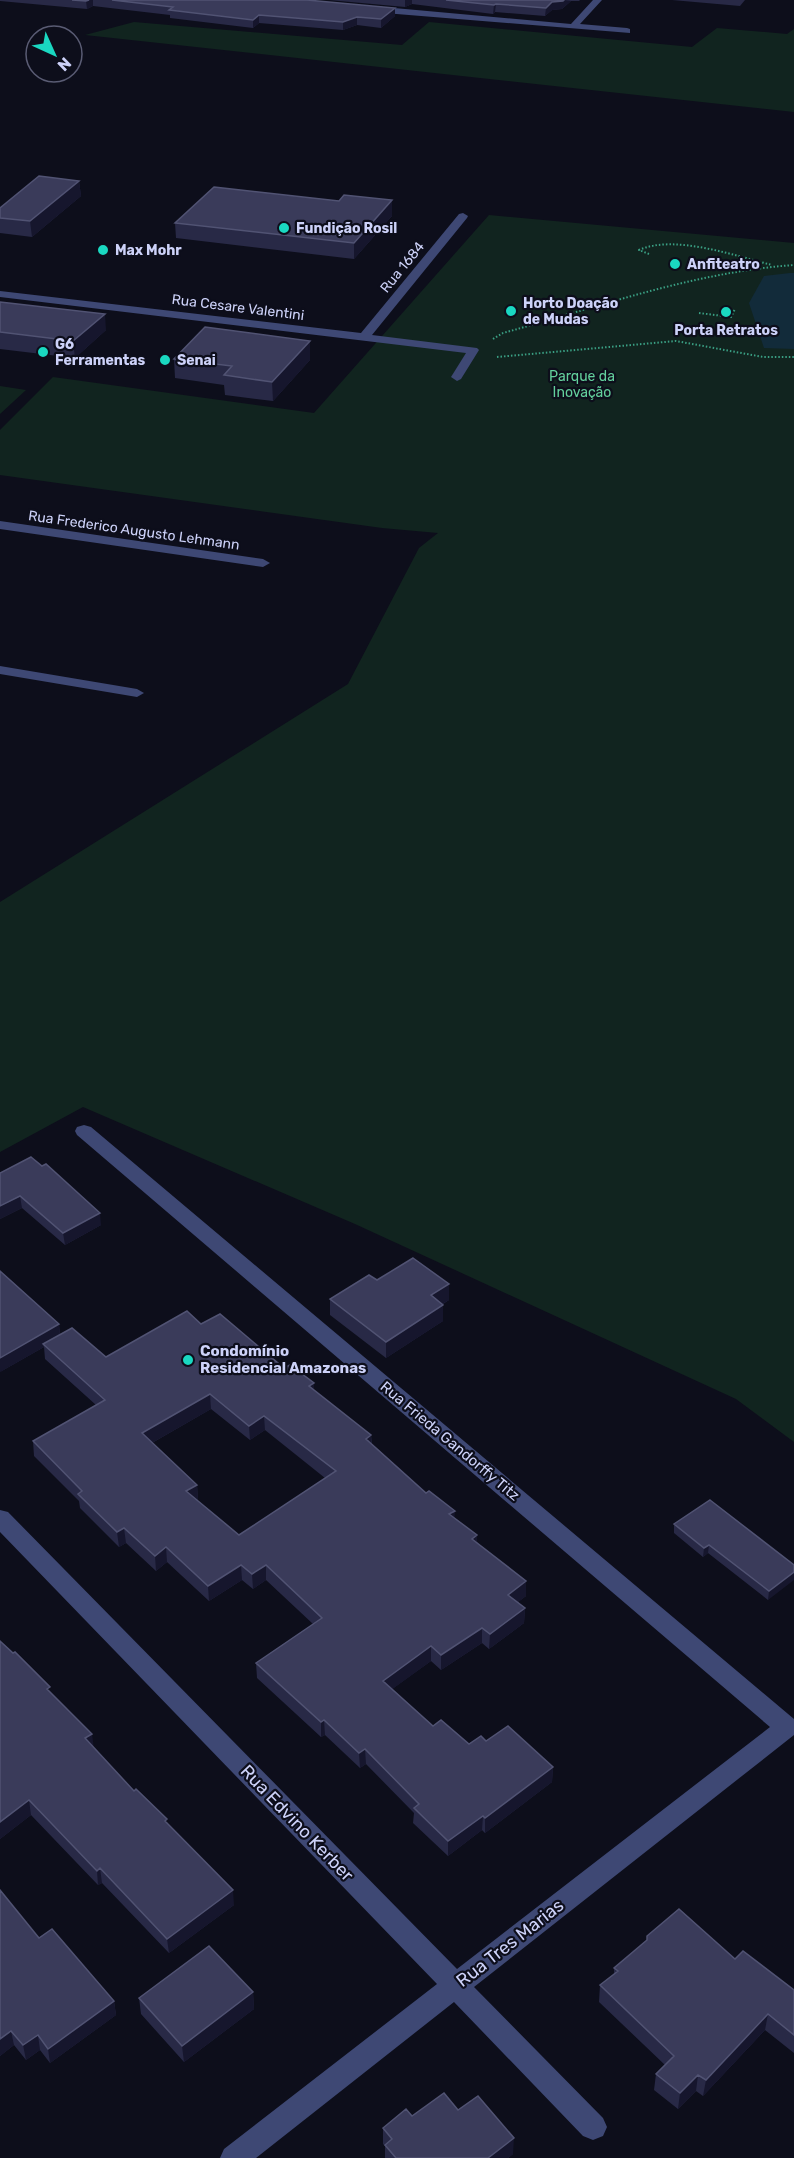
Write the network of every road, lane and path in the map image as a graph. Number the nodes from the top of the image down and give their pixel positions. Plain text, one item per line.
1 (598, 0) edge
2 (357, 8) edge
3 (574, 26) junction
4 (627, 31) dead end
5 (463, 216) dead end
6 (649, 254) dead end
7 (776, 266) junction
8 (794, 266) edge
9 (0, 294) edge
10 (735, 309) dead end
11 (699, 313) dead end
12 (364, 338) junction
13 (471, 353) junction
14 (794, 357) edge
15 (457, 377) dead end
16 (0, 525) edge
17 (263, 563) dead end
18 (0, 670) edge
19 (137, 693) dead end
20 (84, 1131) dead end
21 (0, 1518) edge
22 (787, 1727) joint
23 (455, 1986) junction
24 (593, 2127) dead end
25 (234, 2158) edge

1 - 3 street
2 - 3 street
3 - 4 street
5 - 12 street, Rua 1684
6 - 7 path
7 - 8 path
7 - 13 path
9 - 12 street, Rua Cesare Valentini
10 - 11 path
12 - 13 street, Rua Cesare Valentini
13 - 14 path
13 - 15 street
16 - 17 street, Rua Frederico Augusto Lehmann
18 - 19 street
20 - 22 street, Rua Frieda Gandorffy Titz
21 - 23 street, Rua Edvino Kerber
22 - 23 street, Rua Tres Marias
23 - 24 street, Rua Edvino Kerber
23 - 25 street, Rua Tres Marias

